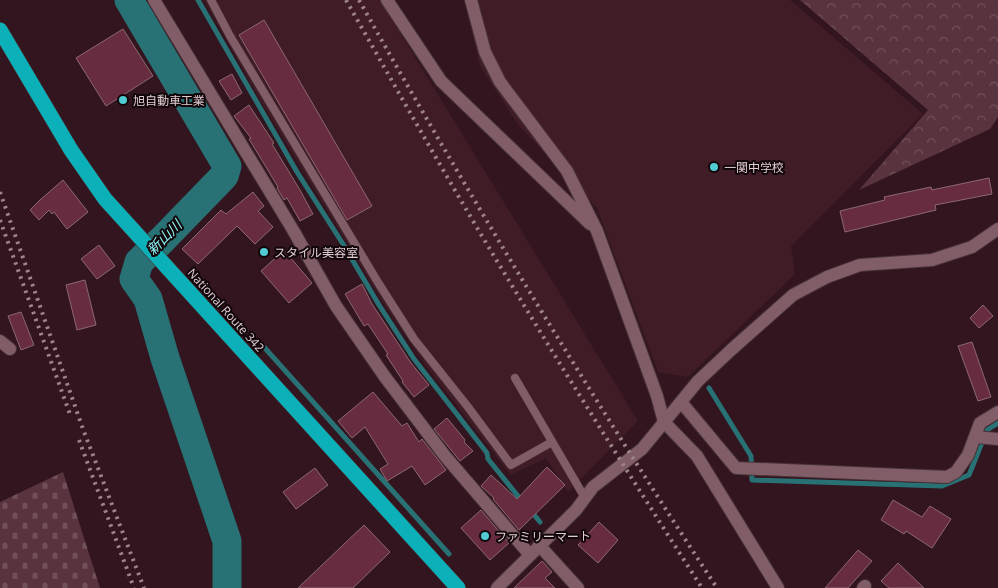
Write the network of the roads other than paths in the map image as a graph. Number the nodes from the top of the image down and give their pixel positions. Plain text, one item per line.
1 (154, 0) edge
2 (211, 0) edge
3 (387, 0) edge
4 (471, 0) edge
5 (0, 30) edge
6 (998, 229) edge
7 (597, 231) junction
8 (0, 341) edge
9 (10, 350) dead end
10 (515, 378) dead end
11 (681, 402) junction
12 (998, 412) edge
13 (664, 422) junction
14 (975, 437) junction
15 (998, 439) edge
16 (552, 442) junction
17 (585, 498) junction
18 (540, 545) junction
19 (530, 555) junction
20 (458, 588) edge
21 (497, 588) edge
22 (578, 588) edge
23 (778, 588) edge

1 - 19 street
2 - 16 lane
3 - 7 street
4 - 7 street
5 - 20 highway, National Route 342
6 - 11 street
7 - 13 street
8 - 9 street
10 - 16 lane
11 - 13 street
11 - 14 street
12 - 14 street
13 - 17 street
13 - 23 street
14 - 15 street
16 - 17 lane
17 - 18 street
18 - 19 street
18 - 22 street
19 - 21 street

